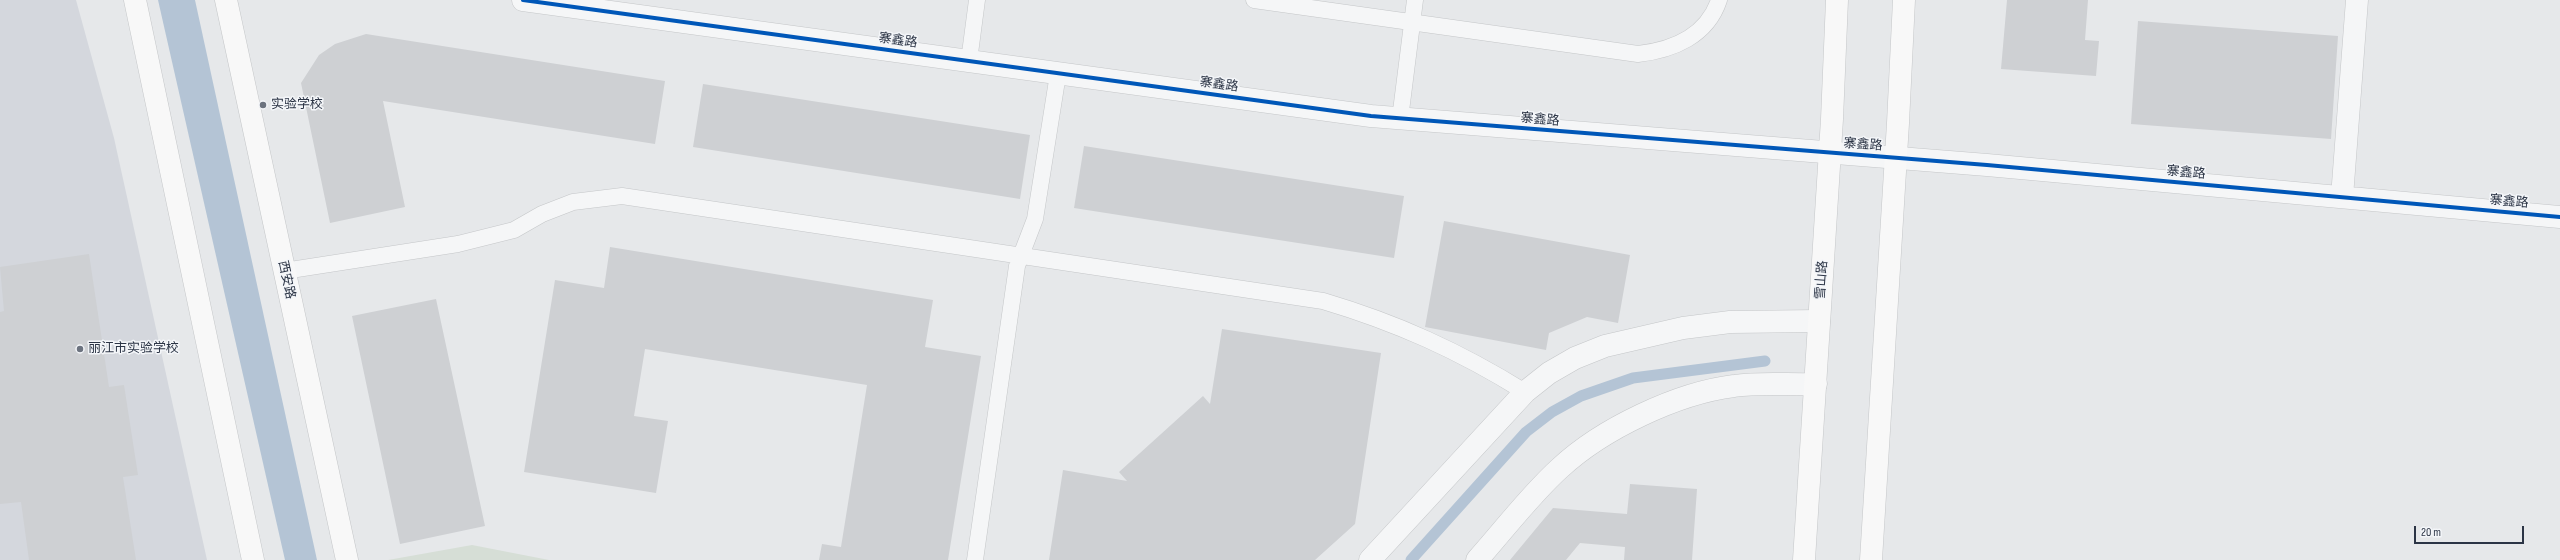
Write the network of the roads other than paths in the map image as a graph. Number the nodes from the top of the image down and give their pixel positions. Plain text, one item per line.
1 (135, 0) edge
2 (226, 0) edge
3 (523, 0) edge
4 (977, 0) edge
5 (1254, 0) edge
6 (1415, 0) edge
7 (1719, 0) edge
8 (1837, 0) edge
9 (1904, 0) edge
10 (2357, 0) edge
11 (1412, 22) junction
12 (969, 61) junction
13 (1058, 74) junction
14 (1400, 119) junction
15 (1830, 153) junction
16 (1896, 158) junction
17 (2342, 197) junction
18 (2560, 217) edge
19 (1021, 254) junction
20 (284, 271) junction
21 (1819, 321) junction
22 (1816, 384) junction
23 (1525, 392) junction
24 (253, 560) edge
25 (347, 560) edge
26 (975, 560) edge
27 (1370, 560) edge
28 (1477, 560) edge
29 (1804, 560) edge
30 (1871, 560) edge

1 - 24 street
2 - 20 street, 西安路
3 - 12 street, 寨鑫路
4 - 12 lane
5 - 11 lane
6 - 11 lane
7 - 11 lane
8 - 15 street, 雪山路
9 - 16 street
10 - 17 street
11 - 14 lane
12 - 13 street, 寨鑫路
13 - 14 street, 寨鑫路
13 - 19 lane
14 - 15 street, 寨鑫路
15 - 16 street, 寨鑫路
15 - 21 street, 雪山路
16 - 17 street, 寨鑫路
16 - 30 street
17 - 18 street, 寨鑫路
19 - 20 lane
19 - 23 lane
19 - 26 lane
20 - 25 street, 西安路
21 - 22 street, 雪山路
21 - 23 street
22 - 28 street
22 - 29 street, 雪山路
23 - 27 street

